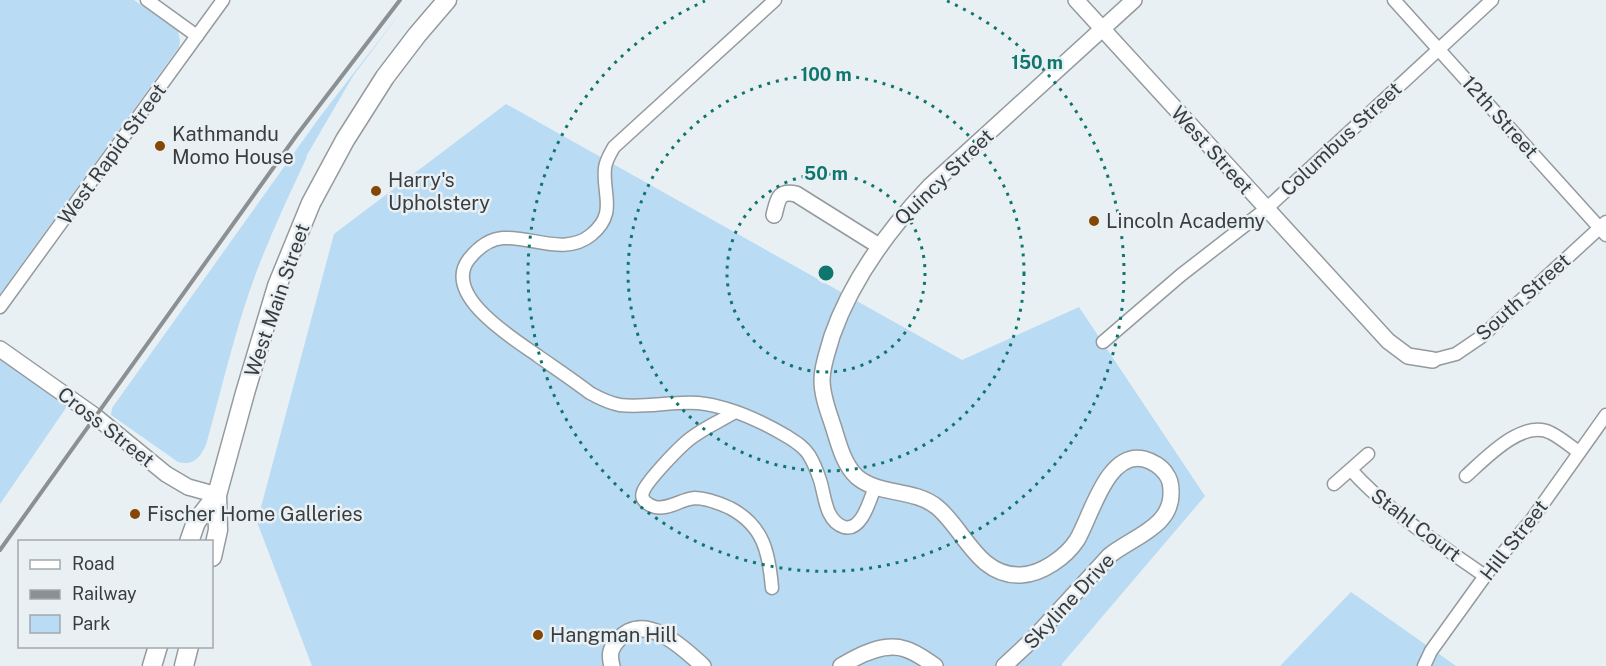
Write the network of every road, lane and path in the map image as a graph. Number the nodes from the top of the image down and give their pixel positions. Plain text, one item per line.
1 (147, 0) edge
2 (222, 0) edge
3 (447, 0) edge
4 (775, 0) edge
5 (1076, 0) edge
6 (1134, 0) edge
7 (1394, 0) edge
8 (1492, 0) edge
9 (1103, 29) junction
10 (197, 36) junction
11 (1438, 49) junction
12 (1266, 209) junction
13 (774, 215) dead end
14 (1604, 228) edge
15 (879, 246) junction
16 (0, 307) edge
17 (1103, 342) dead end
18 (0, 349) edge
19 (1432, 360) joint
20 (735, 412) junction
21 (1606, 415) edge
22 (1579, 452) junction
23 (1368, 454) dead end
24 (1351, 470) junction
25 (1466, 476) dead end
26 (1334, 484) dead end
27 (875, 487) junction
28 (217, 495) junction
29 (190, 540) edge
30 (213, 552) edge
31 (1485, 576) junction
32 (771, 588) dead end
33 (157, 648) edge
34 (168, 648) edge
35 (188, 648) edge
36 (152, 666) edge
37 (164, 666) edge
38 (184, 666) edge
39 (612, 666) edge
40 (704, 666) edge
41 (841, 666) edge
42 (935, 666) edge
43 (1004, 666) edge
44 (1424, 666) edge

1 - 10 street
2 - 10 street, West Rapid Street
3 - 28 main road, West Main Street
4 - 20 street
5 - 9 street, West Street
6 - 9 street, Quincy Street
7 - 11 street, 12th Street
8 - 11 street, Columbus Street
9 - 12 street, West Street
9 - 15 street, Quincy Street
10 - 16 street, West Rapid Street
11 - 12 street, Columbus Street
11 - 14 street, 12th Street
12 - 17 street, Columbus Street
12 - 19 street, West Street
13 - 15 street
14 - 19 street, South Street
15 - 27 street, Quincy Street
18 - 28 street, Cross Street
20 - 27 street
20 - 32 street
21 - 22 street, Hill Street
22 - 25 street
22 - 31 street, Hill Street
23 - 24 street
24 - 26 street
24 - 31 street, Stahl Court
27 - 43 street, Skyline Drive
28 - 29 main road, West Main Street
28 - 30 main road, West Main Street
31 - 44 street, Hill Street
33 - 36 main road
34 - 37 main road
35 - 38 main road
39 - 40 street
41 - 42 street

